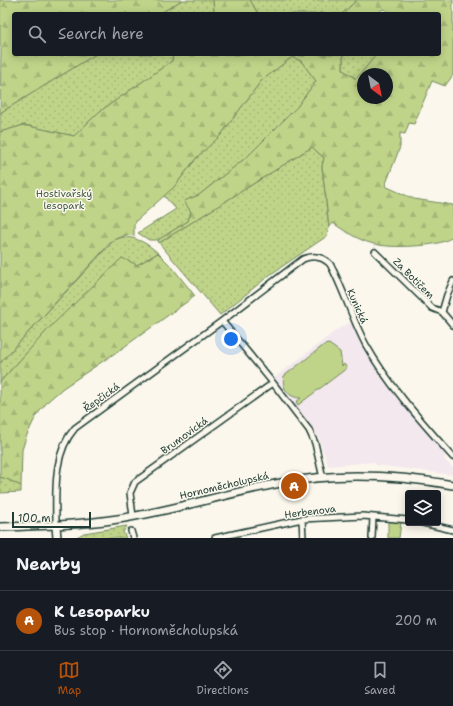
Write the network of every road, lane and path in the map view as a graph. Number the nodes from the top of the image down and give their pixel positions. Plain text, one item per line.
1 (375, 252) dead end
2 (453, 281) edge
3 (442, 312) junction
4 (222, 322) junction
5 (453, 325) edge
6 (273, 383) junction
7 (453, 457) edge
8 (323, 478) junction
9 (453, 485) edge
10 (133, 516) junction
11 (373, 516) junction
12 (302, 519) junction
13 (405, 520) edge
14 (56, 526) junction
15 (436, 526) edge
16 (0, 527) edge
17 (453, 530) edge
18 (131, 531) dead end
19 (231, 536) edge
20 (57, 538) edge
21 (133, 538) edge
22 (215, 538) edge
23 (302, 538) edge
24 (372, 538) edge

1 - 3 street, Za Botičem
2 - 3 street
3 - 5 street, Za Botičem
4 - 6 street
4 - 7 street, Kunická
4 - 14 street, Řepčická
6 - 8 street
6 - 10 street, Brumovická
8 - 9 street, Hornoměcholupská
8 - 10 street, Hornoměcholupská
10 - 14 street, Hornoměcholupská
11 - 12 street, Herbenova
11 - 13 street, Herbenova
11 - 24 street
12 - 19 street, Herbenova
12 - 23 street
14 - 16 street, Hornoměcholupská
14 - 20 street
15 - 17 street
18 - 21 street
19 - 22 street, Herbenova

